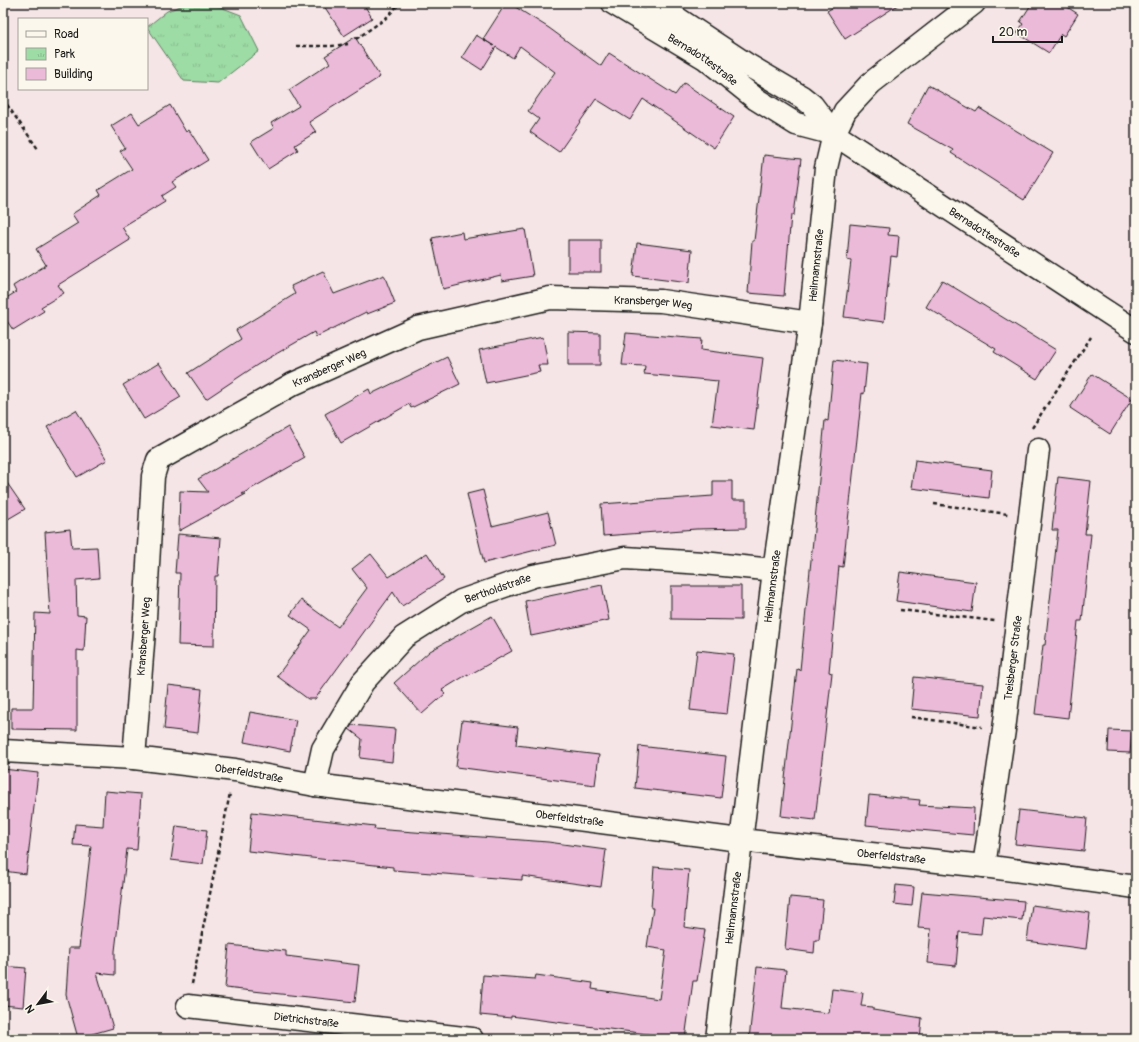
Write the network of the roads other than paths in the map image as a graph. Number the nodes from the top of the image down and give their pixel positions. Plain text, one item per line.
1 (613, 3) edge
2 (654, 3) edge
3 (974, 3) edge
4 (834, 134) junction
5 (810, 323) junction
6 (1136, 330) edge
7 (1038, 450) road end
8 (774, 570) junction
9 (3, 751) edge
10 (134, 758) junction
11 (315, 785) junction
12 (740, 840) junction
13 (984, 866) junction
14 (1136, 887) edge
15 (188, 1006) road end
16 (472, 1039) edge
17 (717, 1039) edge

1 - 4 street, Bernadottestraße
2 - 4 street, Bernadottestraße
3 - 4 street
4 - 5 street, Heilmannstraße
4 - 6 street, Bernadottestraße
5 - 8 street, Heilmannstraße
5 - 10 street, Kransberger Weg
7 - 13 street, Treisberger Straße
8 - 11 street, Bertholdstraße
8 - 12 street, Heilmannstraße
9 - 10 street, Oberfeldstraße
10 - 11 street, Oberfeldstraße
11 - 12 street, Oberfeldstraße
12 - 13 street, Oberfeldstraße
12 - 17 street, Heilmannstraße
13 - 14 street, Oberfeldstraße
15 - 16 street, Dietrichstraße

